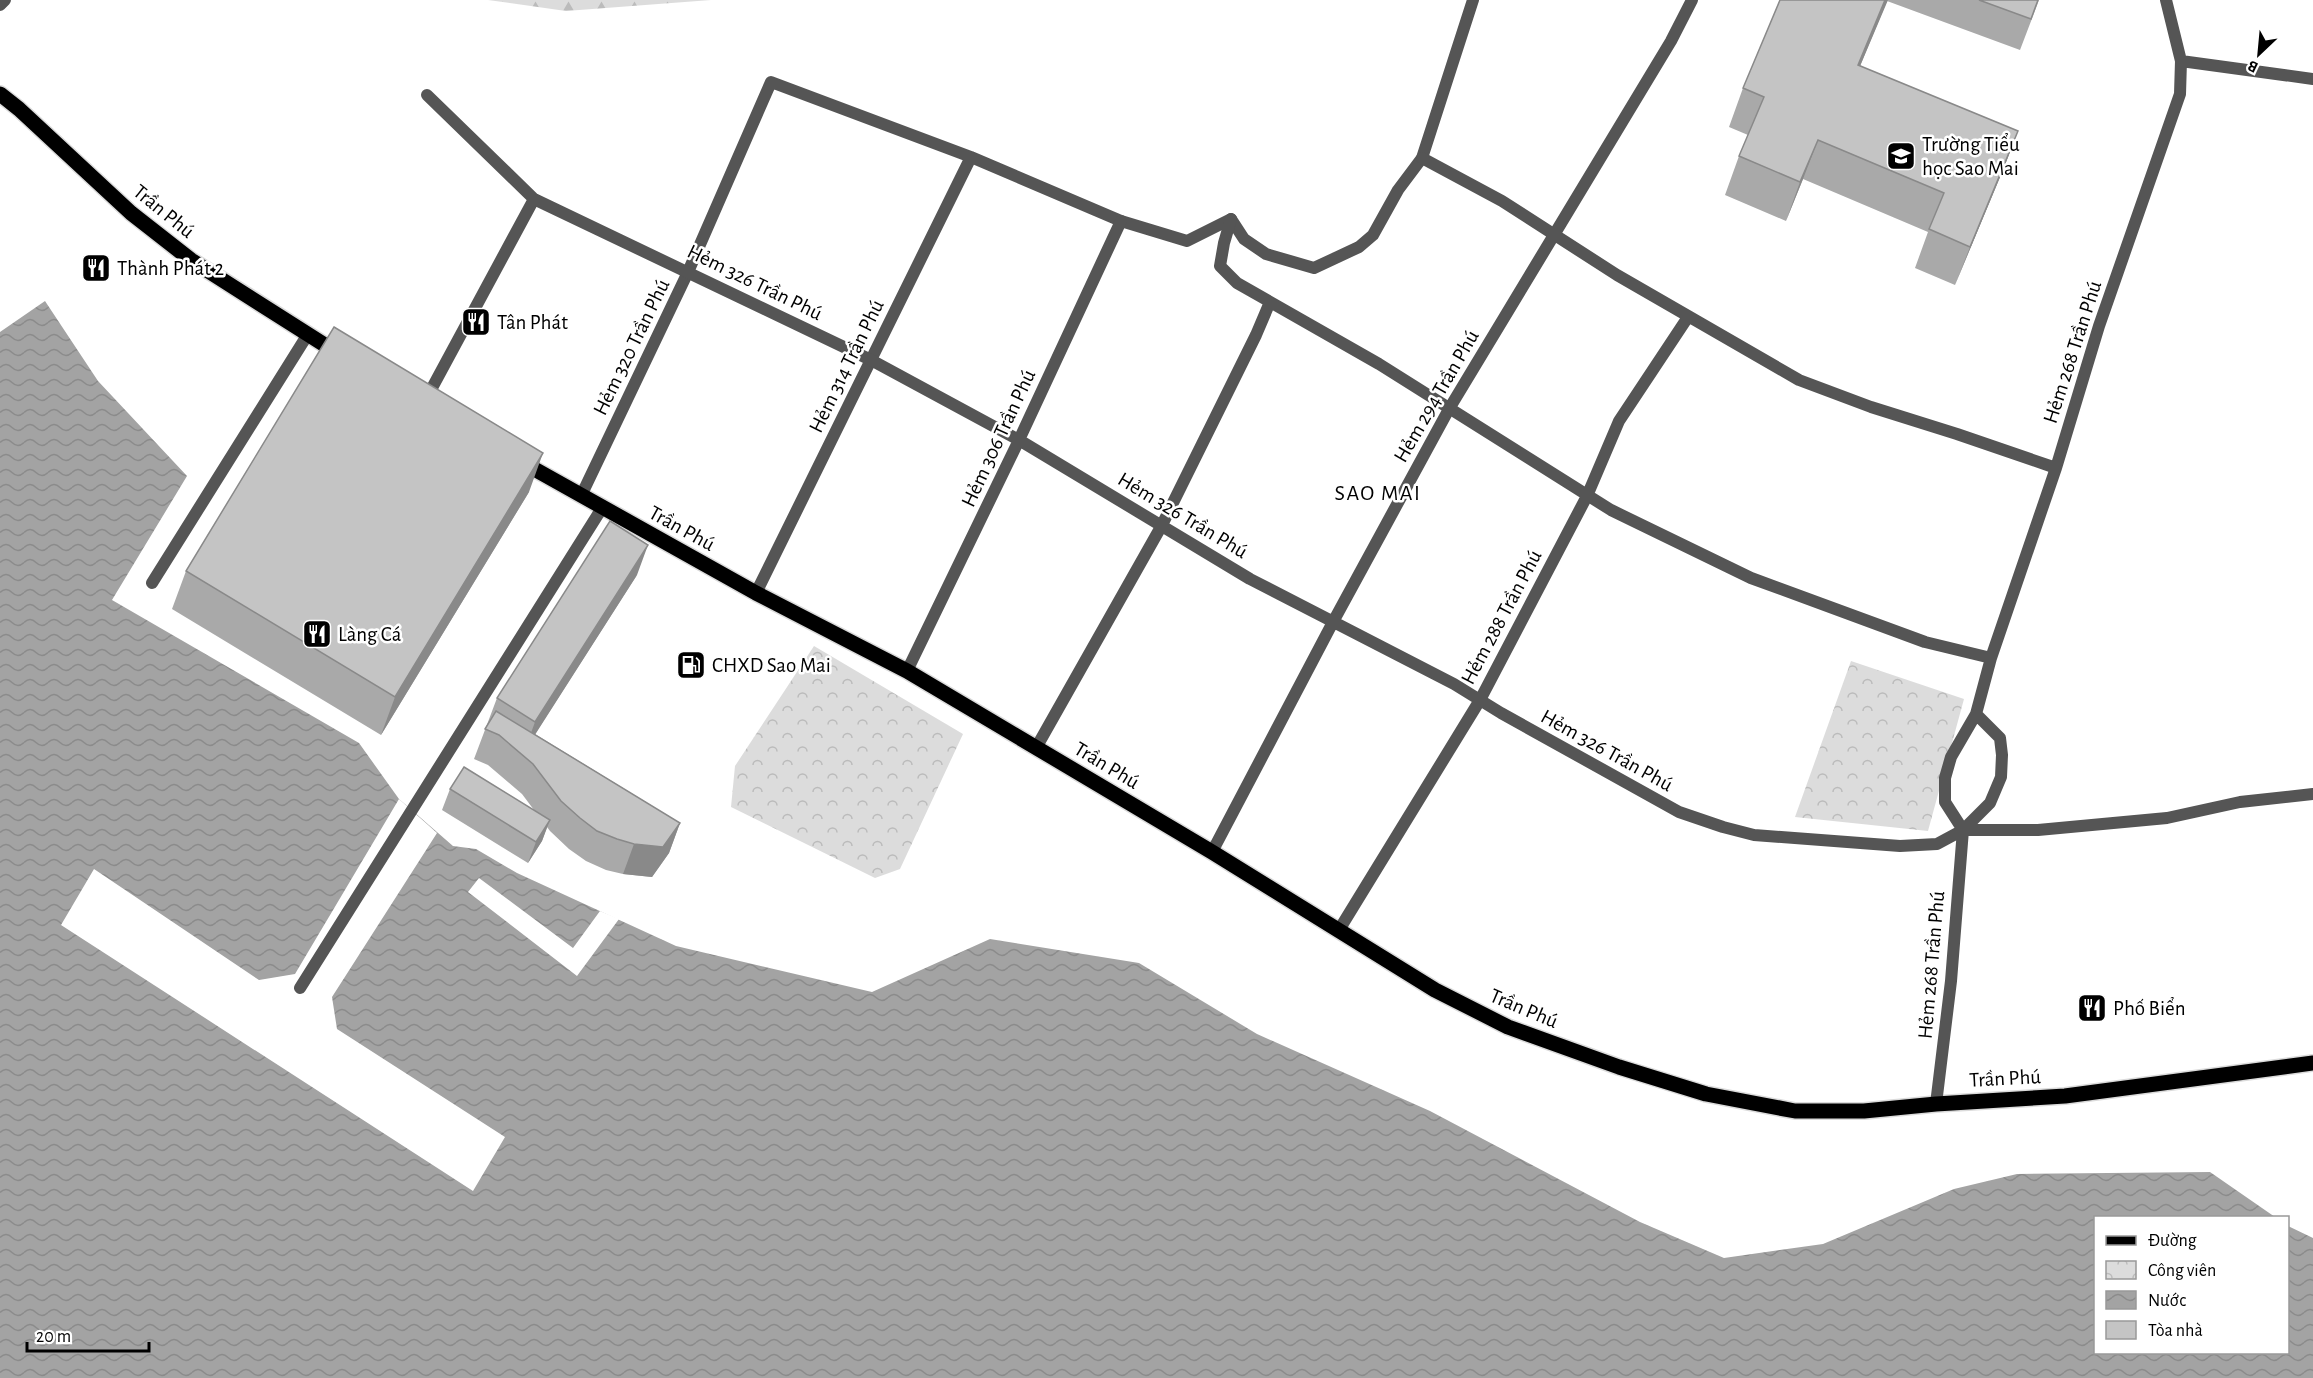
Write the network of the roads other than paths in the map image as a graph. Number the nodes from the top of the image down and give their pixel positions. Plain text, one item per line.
1 (5, 0) edge
2 (1473, 0) edge
3 (1692, 0) edge
4 (2166, 0) edge
5 (0, 5) edge
6 (2181, 61) junction
7 (2313, 79) edge
8 (0, 94) edge
9 (426, 95) dead end
10 (971, 157) junction
11 (1422, 158) junction
12 (534, 199) junction
13 (1231, 219) junction
14 (1121, 221) junction
15 (1554, 235) junction
16 (688, 272) junction
17 (1270, 302) junction
18 (1688, 317) junction
19 (308, 334) junction
20 (871, 360) junction
21 (356, 364) edge
22 (422, 405) edge
23 (1449, 409) junction
24 (1019, 440) junction
25 (512, 456) edge
26 (2056, 468) junction
27 (581, 496) junction
28 (1587, 496) junction
29 (602, 508) junction
30 (1162, 525) junction
31 (152, 583) dead end
32 (756, 593) junction
33 (1333, 621) junction
34 (1991, 658) junction
35 (907, 671) junction
36 (1480, 700) junction
37 (1976, 714) junction
38 (1036, 748) junction
39 (2313, 794) edge
40 (1963, 830) junction
41 (1212, 852) junction
42 (1339, 930) junction
43 (300, 988) dead end
44 (2313, 1063) edge
45 (1936, 1104) junction

1 - 5 street
2 - 11 street
3 - 15 street, Hẻm 294 Trần Phú
4 - 6 street, Hẻm 268 Trần Phú
6 - 7 street
6 - 26 street, Hẻm 268 Trần Phú
8 - 19 main road, Trần Phú
9 - 12 street, Hẻm 326 Trần Phú
10 - 14 street
10 - 16 street, Hẻm 320 Trần Phú
10 - 20 street, Hẻm 314 Trần Phú
11 - 13 street
11 - 15 street
12 - 16 street, Hẻm 326 Trần Phú
12 - 22 street
13 - 14 street
13 - 17 street
14 - 24 street, Hẻm 306 Trần Phú
15 - 18 street
15 - 23 street, Hẻm 294 Trần Phú
16 - 20 street, Hẻm 326 Trần Phú
16 - 27 street, Hẻm 320 Trần Phú
17 - 23 street
17 - 30 street
18 - 26 street
18 - 28 street, Hẻm 288 Trần Phú
19 - 21 main road, Trần Phú
19 - 31 street
20 - 24 street, Hẻm 326 Trần Phú
20 - 32 street, Hẻm 314 Trần Phú
23 - 28 street
23 - 33 street, Hẻm 294 Trần Phú
24 - 30 street, Hẻm 326 Trần Phú
24 - 35 street, Hẻm 306 Trần Phú
25 - 27 main road, Trần Phú
26 - 34 street, Hẻm 268 Trần Phú
27 - 29 main road, Trần Phú
28 - 34 street
28 - 36 street, Hẻm 288 Trần Phú
29 - 32 main road, Trần Phú
29 - 43 street
30 - 33 street, Hẻm 326 Trần Phú
30 - 38 street
32 - 35 main road, Trần Phú
33 - 36 street, Hẻm 326 Trần Phú
33 - 41 street, Hẻm 294 Trần Phú
34 - 37 street, Hẻm 268 Trần Phú
35 - 38 main road, Trần Phú
36 - 40 street, Hẻm 326 Trần Phú
36 - 42 street, Hẻm 288 Trần Phú
37 - 40 street, Hẻm 268 Trần Phú
37 - 40 street
38 - 41 main road, Trần Phú
39 - 40 street
40 - 45 street, Hẻm 268 Trần Phú
41 - 42 main road, Trần Phú
42 - 45 main road, Trần Phú
44 - 45 main road, Trần Phú

